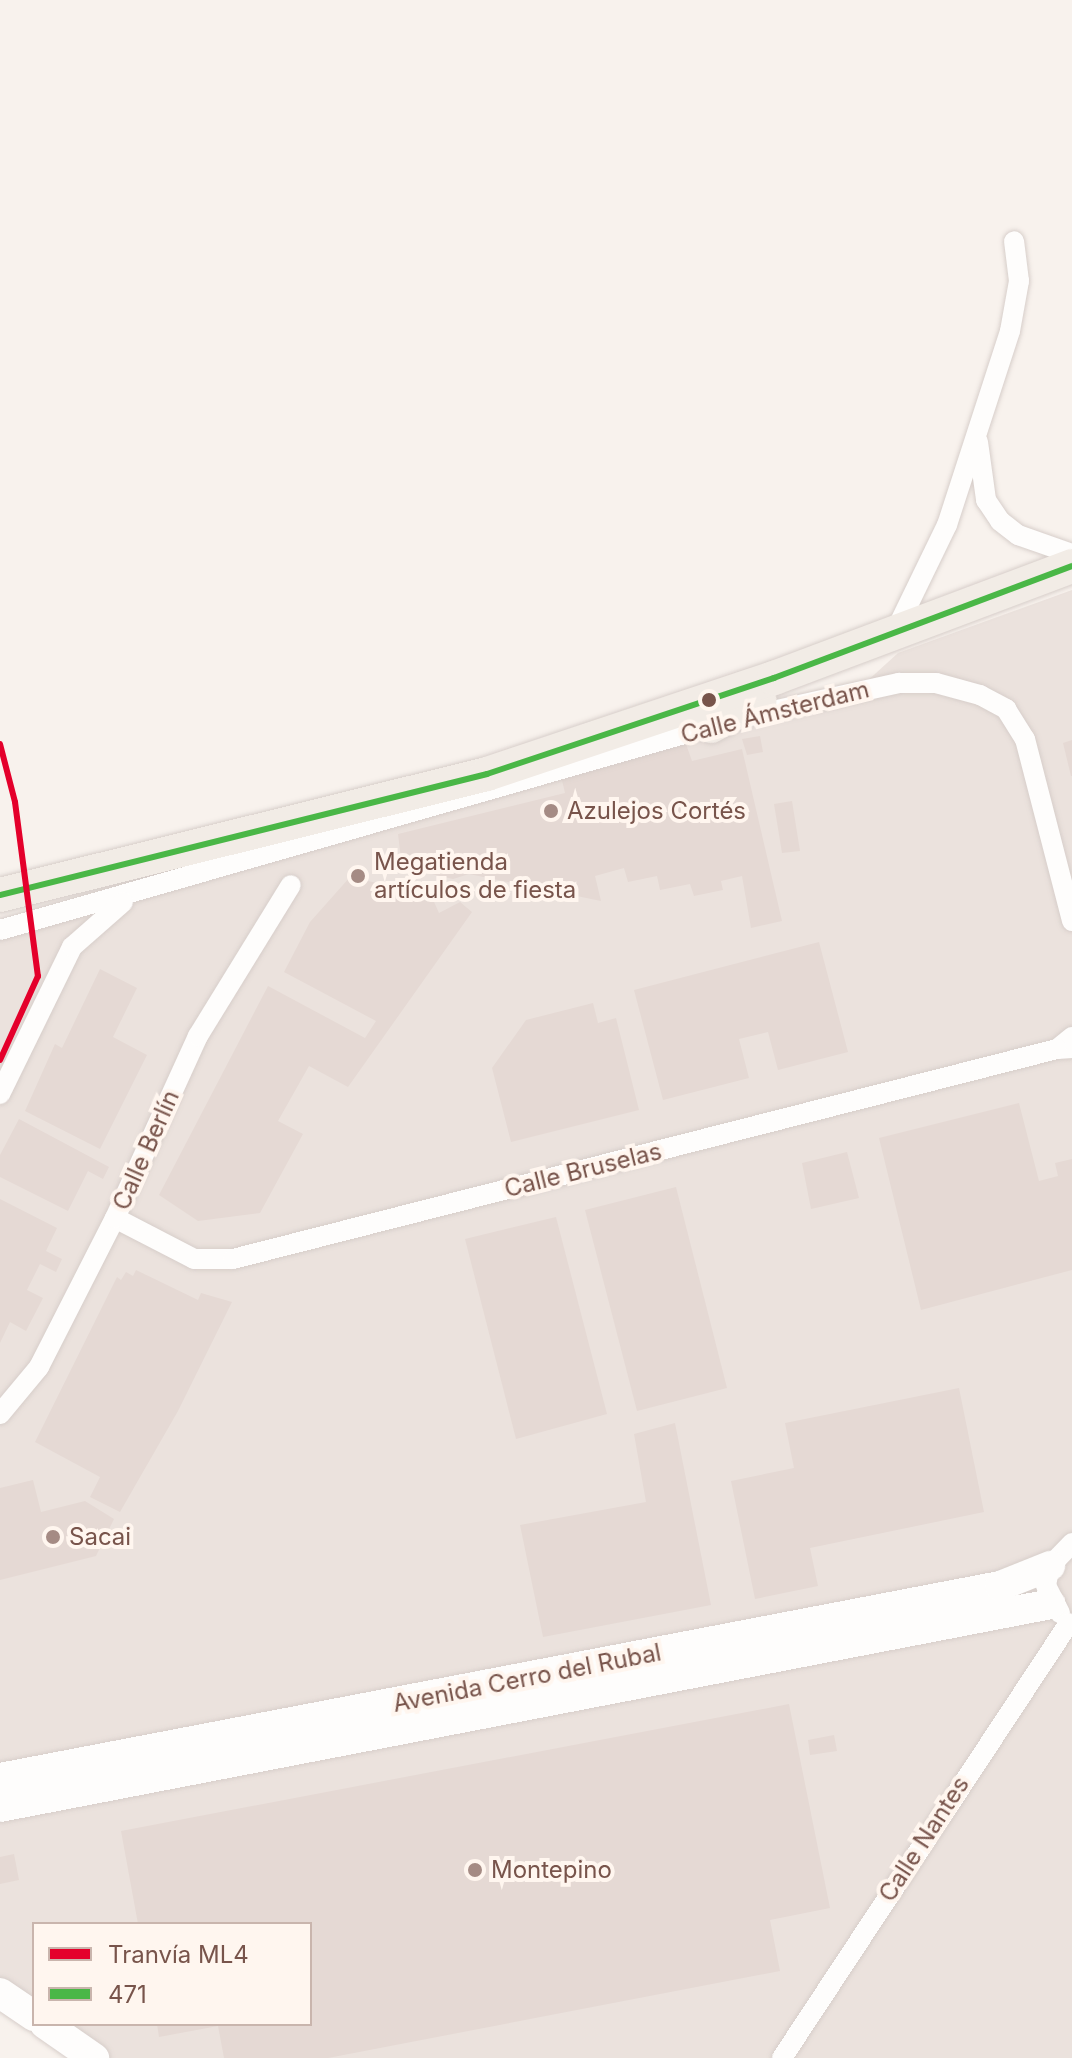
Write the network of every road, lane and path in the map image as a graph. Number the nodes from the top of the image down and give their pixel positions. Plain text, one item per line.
1 (1014, 241) dead end
2 (978, 423) junction
3 (1072, 554) edge
4 (1072, 566) edge
5 (883, 637) junction
6 (711, 726) junction
7 (291, 885) dead end
8 (139, 892) junction
9 (0, 895) edge
10 (1072, 921) edge
11 (0, 930) edge
12 (1067, 1044) edge
13 (0, 1094) edge
14 (115, 1218) junction
15 (0, 1414) edge
16 (1072, 1543) edge
17 (1050, 1566) junction
18 (1064, 1617) edge
19 (0, 1778) edge
20 (0, 1807) edge
21 (0, 1993) edge
22 (32, 2015) edge
23 (48, 2026) edge
24 (94, 2058) edge
25 (782, 2058) edge

1 - 2 street
2 - 3 street
2 - 5 street
4 - 5 main road
5 - 6 main road
5 - 9 main road
6 - 8 street, Calle Ámsterdam
6 - 10 street, Calle Ámsterdam
7 - 14 street, Calle Berlín
8 - 11 street, Calle Ámsterdam
8 - 13 street
12 - 14 street, Calle Bruselas
14 - 15 street, Calle Berlín
16 - 17 street
17 - 18 street
17 - 19 street, Avenida Cerro del Rubal
18 - 20 street, Avenida Cerro del Rubal
18 - 25 street, Calle Nantes
21 - 22 street
23 - 24 street

